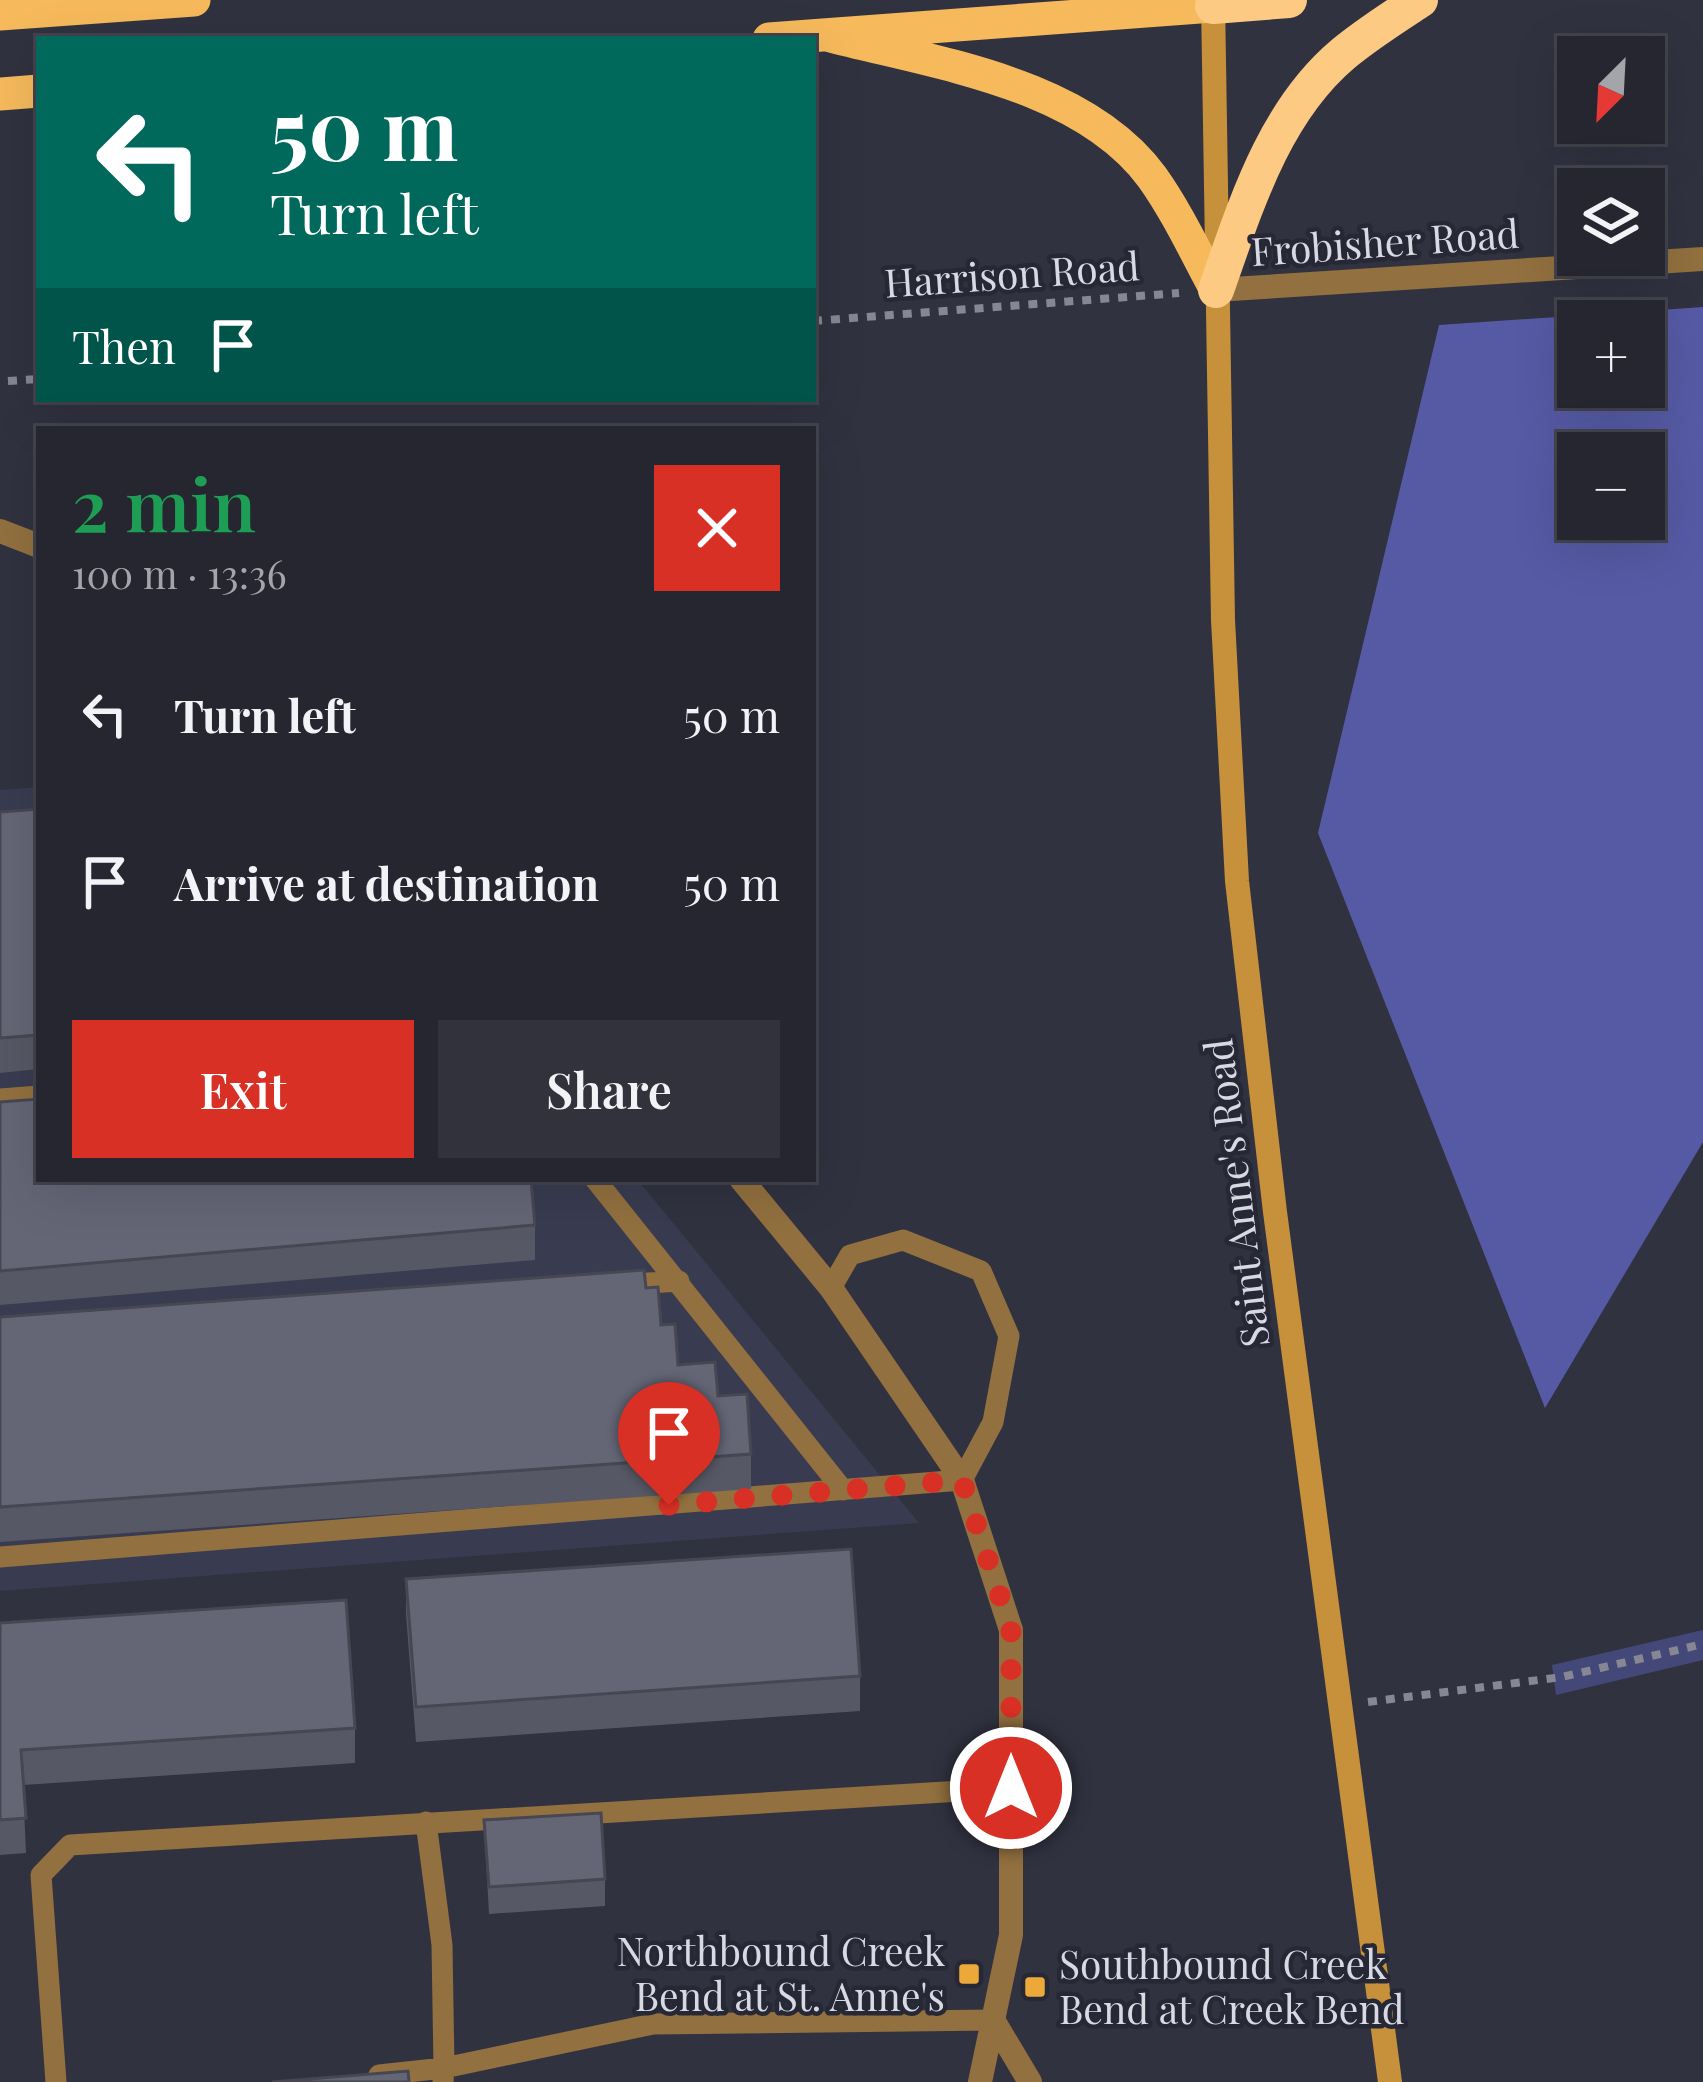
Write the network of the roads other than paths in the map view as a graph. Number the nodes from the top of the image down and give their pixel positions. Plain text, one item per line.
1 (194, 0) edge
2 (1289, 0) edge
3 (1420, 0) edge
4 (1213, 3) edge
5 (0, 14) edge
6 (827, 35) junction
7 (813, 36) edge
8 (36, 92) edge
9 (0, 94) edge
10 (1703, 259) edge
11 (1216, 290) junction
12 (0, 531) edge
13 (36, 545) edge
14 (36, 1096) edge
15 (0, 1099) edge
16 (597, 1182) edge
17 (743, 1182) edge
18 (679, 1281) junction
19 (585, 1287) edge
20 (831, 1288) junction
21 (962, 1480) junction
22 (842, 1490) junction
23 (0, 1557) edge
24 (1011, 1788) junction
25 (426, 1822) junction
26 (993, 2020) junction
27 (443, 2075) edge
28 (352, 2078) edge
29 (56, 2082) edge
30 (980, 2082) edge
31 (1030, 2082) edge
32 (1390, 2082) edge

1 - 5 highway
2 - 4 highway
3 - 11 highway
4 - 6 highway
4 - 11 main road, Saint Anne's Road
6 - 7 highway
6 - 11 highway
8 - 9 highway
10 - 11 street, Frobisher Road
11 - 32 main road, Saint Anne's Road
12 - 13 street
14 - 15 lane
16 - 18 lane
17 - 20 street
18 - 19 lane
18 - 22 lane
20 - 21 street
20 - 21 lane
21 - 22 lane
21 - 24 street
22 - 23 lane
24 - 25 lane
24 - 26 street
25 - 27 lane
25 - 29 lane
26 - 27 lane
26 - 30 street
26 - 31 street
27 - 28 lane

